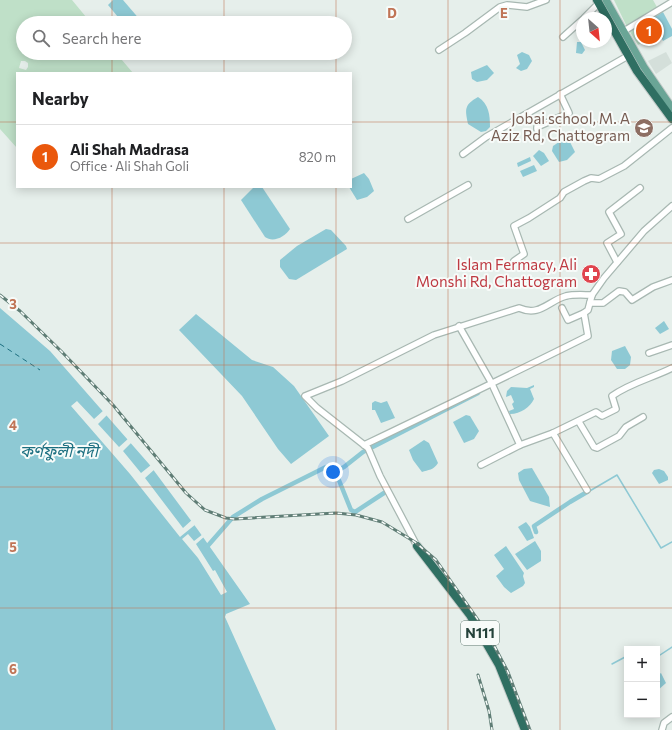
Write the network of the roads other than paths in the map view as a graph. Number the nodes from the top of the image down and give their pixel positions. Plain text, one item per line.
1 (546, 0) edge
2 (599, 1) edge
3 (672, 2) edge
4 (589, 12) edge
5 (602, 12) edge
6 (576, 25) edge
7 (624, 31) junction
8 (612, 32) edge
9 (563, 36) dead end
10 (439, 50) dead end
11 (626, 57) junction
12 (560, 94) junction
13 (672, 108) edge
14 (672, 119) edge
15 (672, 124) edge
16 (672, 128) edge
17 (537, 129) dead end
18 (463, 154) dead end
19 (468, 185) dead end
20 (640, 188) dead end
21 (672, 206) edge
22 (408, 219) dead end
23 (514, 261) dead end
24 (617, 262) junction
25 (672, 280) edge
26 (592, 295) junction
27 (590, 303) junction
28 (562, 308) dead end
29 (584, 313) junction
30 (459, 326) junction
31 (672, 345) edge
32 (649, 353) dead end
33 (672, 368) edge
34 (491, 382) junction
35 (643, 418) dead end
36 (579, 422) junction
37 (553, 433) junction
38 (520, 445) junction
39 (367, 448) junction
40 (481, 465) dead end
41 (587, 490) dead end
42 (417, 546) joint
43 (672, 717) edge
44 (525, 730) edge
45 (662, 730) edge

1 - 10 street
2 - 4 street
2 - 5 main road
2 - 7 main road
2 - 13 highway
2 - 14 highway
3 - 7 street
6 - 9 street
7 - 13 main road
8 - 11 main road
11 - 12 street
11 - 15 main road
12 - 17 street
12 - 18 street
16 - 23 street
19 - 22 street
20 - 24 street
21 - 24 street
24 - 26 street
25 - 27 street
26 - 27 street
26 - 30 street
27 - 29 street
28 - 29 street
29 - 34 street
30 - 34 street
30 - 39 street
31 - 32 street
33 - 36 street
34 - 38 street
34 - 39 street
35 - 36 street
36 - 37 street
37 - 38 street
37 - 41 street
38 - 40 street
39 - 42 street
42 - 44 highway, N111
43 - 45 street

